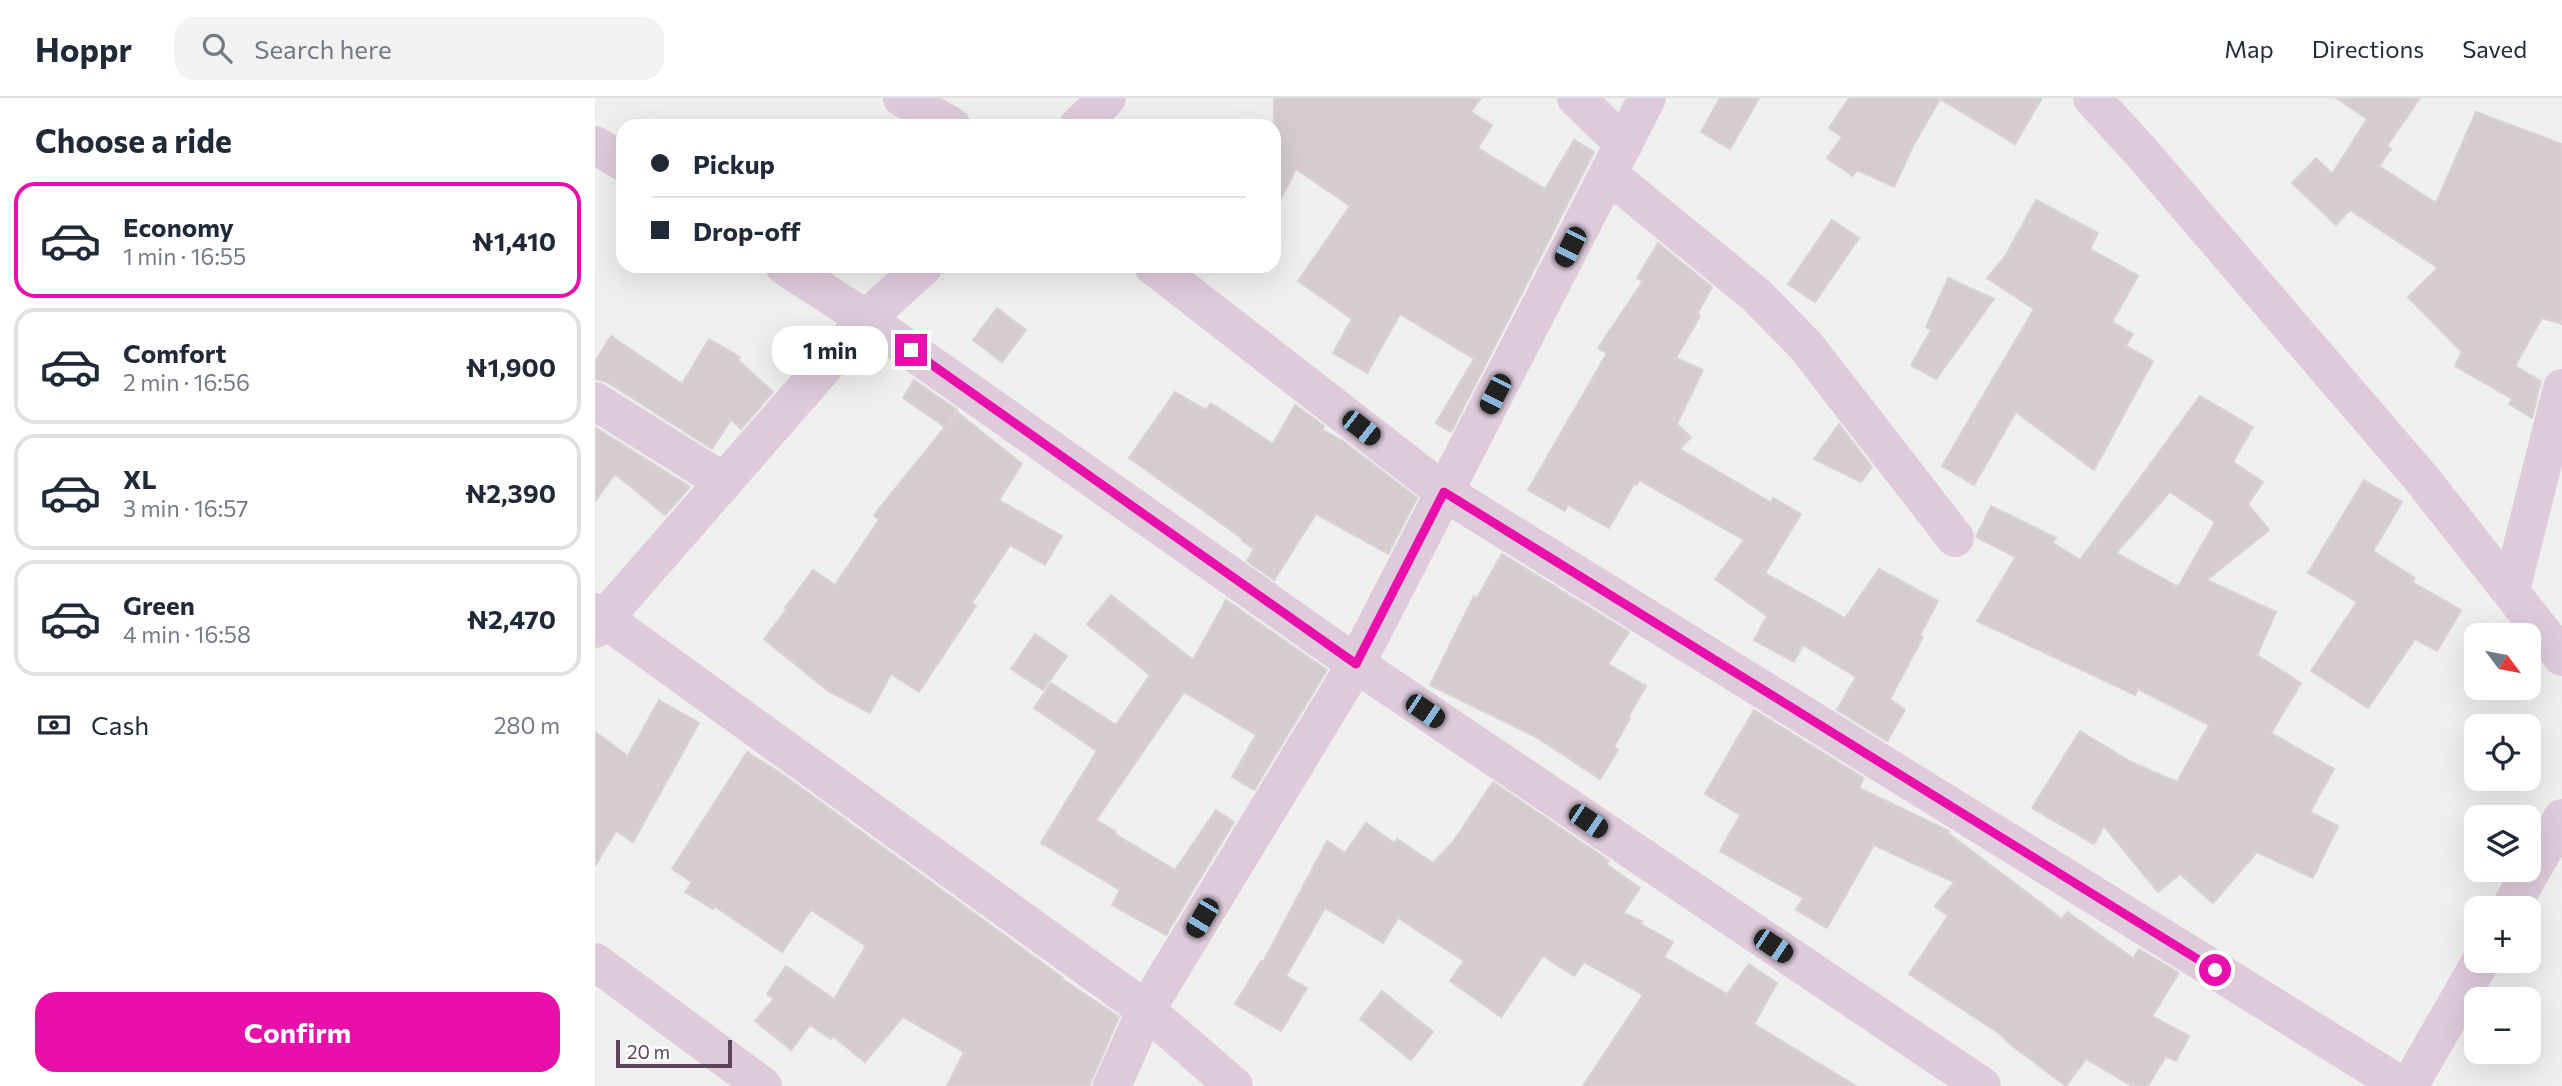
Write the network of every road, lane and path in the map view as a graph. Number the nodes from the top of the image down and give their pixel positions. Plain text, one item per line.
1 (902, 98) edge
2 (1107, 98) edge
3 (1576, 98) edge
4 (1647, 98) edge
5 (2092, 98) edge
6 (940, 119) edge
7 (1084, 119) edge
8 (595, 145) edge
9 (616, 158) edge
10 (1616, 159) junction
11 (795, 273) edge
12 (917, 273) edge
13 (1162, 273) edge
14 (866, 319) junction
15 (2562, 388) edge
16 (595, 401) edge
17 (724, 482) junction
18 (1444, 492) junction
19 (1955, 538) dead end
20 (2511, 590) junction
21 (598, 620) edge
22 (2562, 657) edge
23 (1356, 664) junction
24 (2562, 818) edge
25 (2517, 896) edge
26 (595, 962) edge
27 (2474, 973) edge
28 (1146, 1010) junction
29 (721, 1073) edge
30 (763, 1086) edge
31 (1112, 1086) edge
32 (1234, 1086) edge
33 (1982, 1086) edge
34 (2402, 1086) edge
35 (2409, 1086) edge

1 - 6 street
2 - 7 street
3 - 10 street
4 - 10 street
5 - 20 street
8 - 9 street
10 - 18 street
10 - 19 street
11 - 14 street
12 - 14 street
13 - 18 street
14 - 17 street
14 - 23 street
15 - 20 street
16 - 17 street
17 - 21 street
18 - 23 street
18 - 34 street
20 - 22 street
21 - 28 street
23 - 28 street
23 - 33 street
24 - 25 street
26 - 29 street
27 - 35 street
28 - 31 street
28 - 32 street
29 - 30 street

